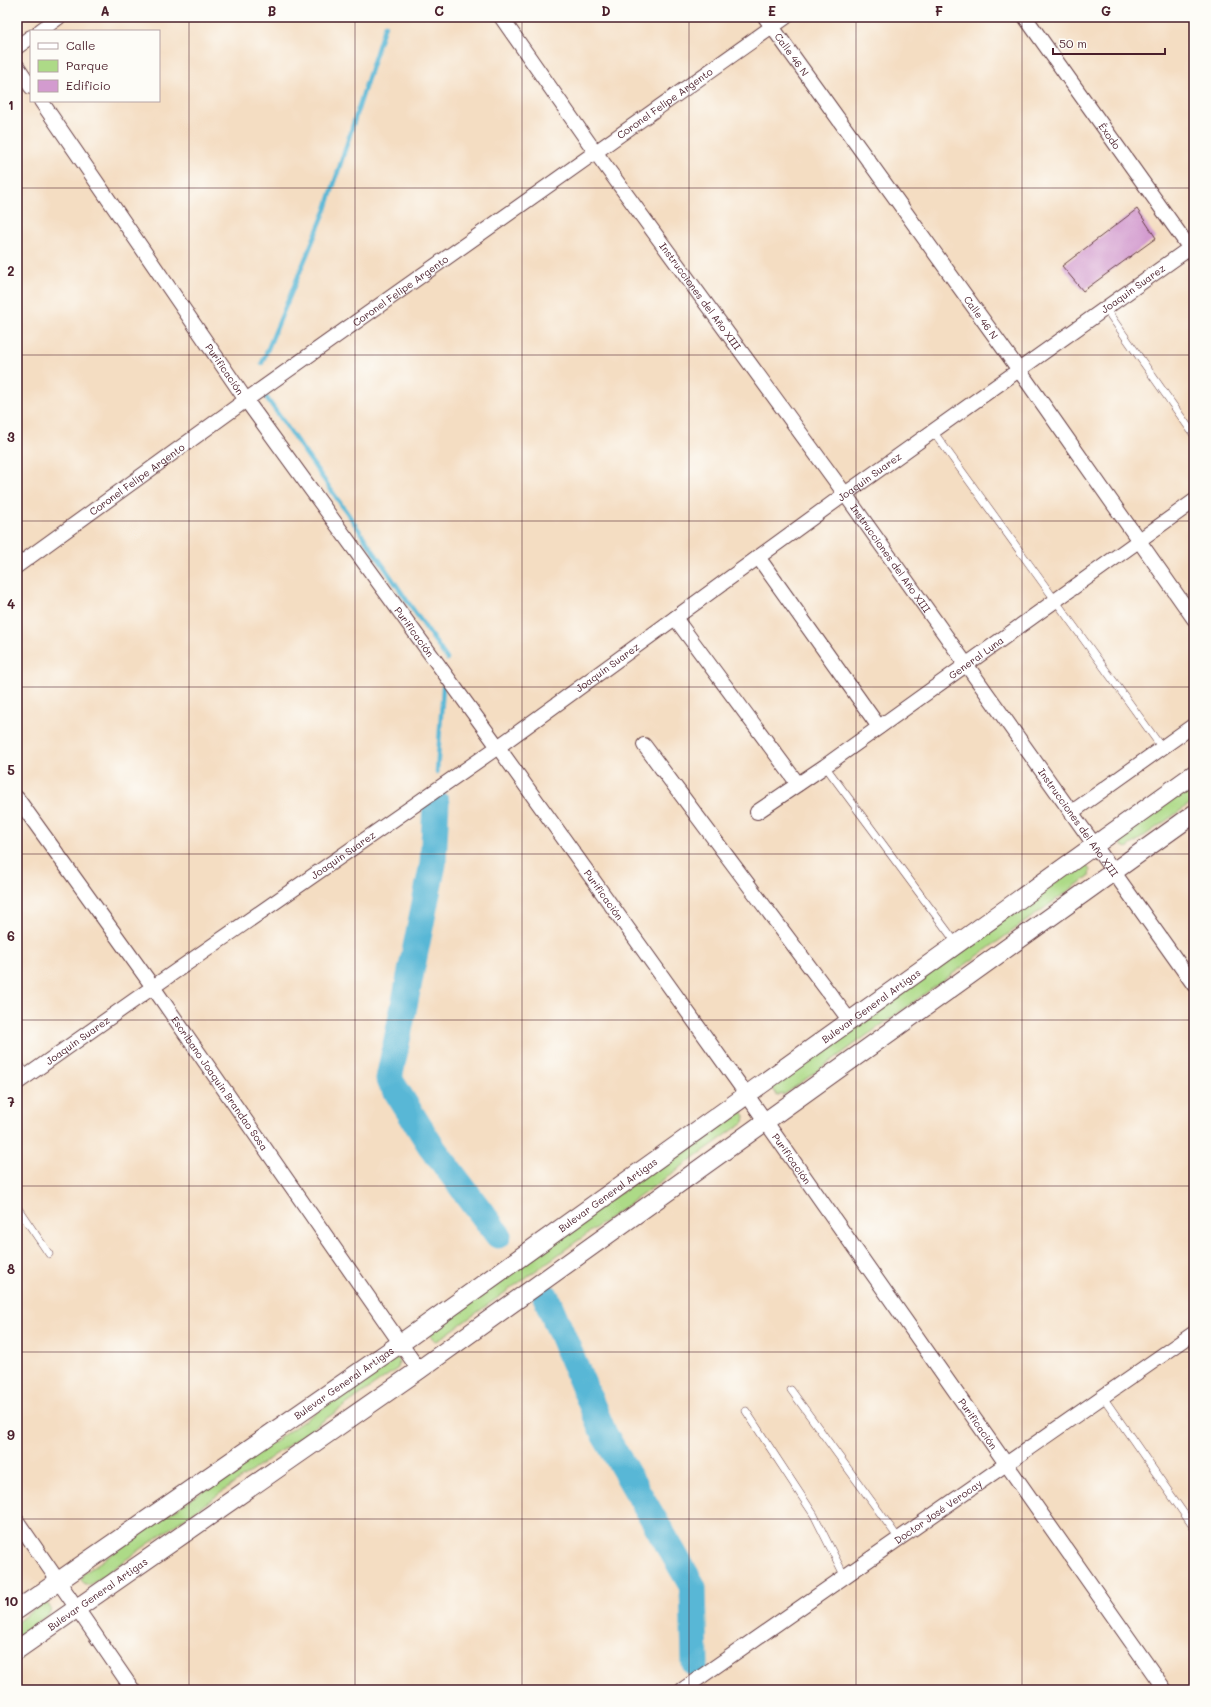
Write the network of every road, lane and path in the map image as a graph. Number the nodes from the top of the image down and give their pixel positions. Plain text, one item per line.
1 (59, 17) edge
2 (501, 17) edge
3 (786, 17) edge
4 (1025, 17) edge
5 (769, 22) edge
6 (41, 30) edge
7 (30, 38) edge
8 (17, 48) edge
9 (17, 66) edge
10 (30, 86) edge
11 (42, 102) edge
12 (596, 153) junction
13 (1192, 249) edge
14 (1105, 308) junction
15 (1018, 370) junction
16 (246, 400) junction
17 (933, 431) junction
18 (1194, 435) edge
19 (845, 494) junction
20 (1194, 501) edge
21 (1138, 541) junction
22 (758, 557) junction
23 (17, 566) edge
24 (1055, 601) junction
25 (675, 618) junction
26 (1194, 619) edge
27 (966, 664) junction
28 (1194, 725) edge
29 (879, 727) junction
30 (644, 745) dead end
31 (498, 747) junction
32 (1162, 748) junction
33 (825, 766) junction
34 (1194, 774) edge
35 (798, 784) junction
36 (17, 798) edge
37 (757, 812) dead end
38 (1072, 812) junction
39 (1194, 814) edge
40 (1096, 845) junction
41 (1114, 872) junction
42 (957, 944) junction
43 (1194, 985) edge
44 (153, 987) junction
45 (850, 1021) junction
46 (17, 1061) edge
47 (22, 1080) edge
48 (747, 1095) junction
49 (765, 1122) junction
50 (17, 1207) edge
51 (49, 1254) dead end
52 (1194, 1333) edge
53 (400, 1343) junction
54 (419, 1370) junction
55 (791, 1390) dead end
56 (1103, 1397) junction
57 (746, 1411) dead end
58 (1007, 1464) junction
59 (17, 1521) edge
60 (1194, 1528) edge
61 (899, 1540) junction
62 (845, 1577) junction
63 (59, 1580) junction
64 (77, 1608) junction
65 (17, 1610) edge
66 (17, 1650) edge
67 (760, 1686) dead end
68 (133, 1690) edge
69 (682, 1690) edge
70 (762, 1690) edge
71 (1165, 1690) edge

1 - 6 street
2 - 12 street, Instrucciones del Año XIII
3 - 5 street, Coronel Felipe Argento
4 - 13 street, Éxodo
5 - 12 street, Coronel Felipe Argento
5 - 15 street, Calle 46 N
7 - 8 street
9 - 10 street
11 - 16 street, Purificación
12 - 16 street, Coronel Felipe Argento
12 - 19 street, Instrucciones del Año XIII
13 - 14 street, Joaquin Suarez
14 - 15 street, Joaquin Suarez
14 - 18 lane
15 - 17 street, Joaquin Suarez
15 - 21 street, Calle 46 N
16 - 23 street, Coronel Felipe Argento
16 - 31 street, Purificación
17 - 19 street, Joaquin Suarez
17 - 24 lane
19 - 22 street, Joaquin Suarez
19 - 27 street, Instrucciones del Año XIII
20 - 21 street, General Luna
21 - 24 street, General Luna
21 - 26 street, Calle 46 N
22 - 25 street, Joaquin Suarez
22 - 29 street
24 - 27 street, General Luna
24 - 32 lane
25 - 31 street, Joaquin Suarez
25 - 35 street
27 - 29 street, General Luna
27 - 38 street, Instrucciones del Año XIII
28 - 32 street
29 - 33 street, General Luna
30 - 45 street
31 - 44 street, Joaquin Suarez
31 - 48 street, Purificación
32 - 38 street
33 - 35 street, General Luna
33 - 42 lane
34 - 40 street, Bulevar General Artigas
35 - 37 street, General Luna
36 - 44 street, Escribano Joaquin Brandao Sosa
38 - 40 street, Instrucciones del Año XIII
39 - 41 street, Bulevar General Artigas
40 - 41 street, Instrucciones del Año XIII
40 - 42 street, Bulevar General Artigas
41 - 43 street, Instrucciones del Año XIII
41 - 49 street, Bulevar General Artigas
42 - 45 street, Bulevar General Artigas
44 - 47 street, Joaquin Suarez
44 - 53 street, Escribano Joaquin Brandao Sosa
45 - 48 street, Bulevar General Artigas
46 - 47 lane
48 - 49 street, Purificación
48 - 53 street, Bulevar General Artigas
49 - 54 street, Bulevar General Artigas
49 - 58 street, Purificación
50 - 51 lane
52 - 56 street, Doctor José Verocay
53 - 54 street, Escribano Joaquin Brandao Sosa
53 - 63 street, Bulevar General Artigas
54 - 64 street, Bulevar General Artigas
55 - 61 lane
56 - 58 street, Doctor José Verocay
56 - 60 lane
57 - 62 lane
58 - 61 street, Doctor José Verocay
58 - 71 street, Purificación
59 - 63 street
61 - 62 street, Doctor José Verocay
62 - 69 street, Doctor José Verocay
63 - 64 street
63 - 65 street, Bulevar General Artigas
64 - 66 street, Bulevar General Artigas
64 - 68 street
67 - 70 path

